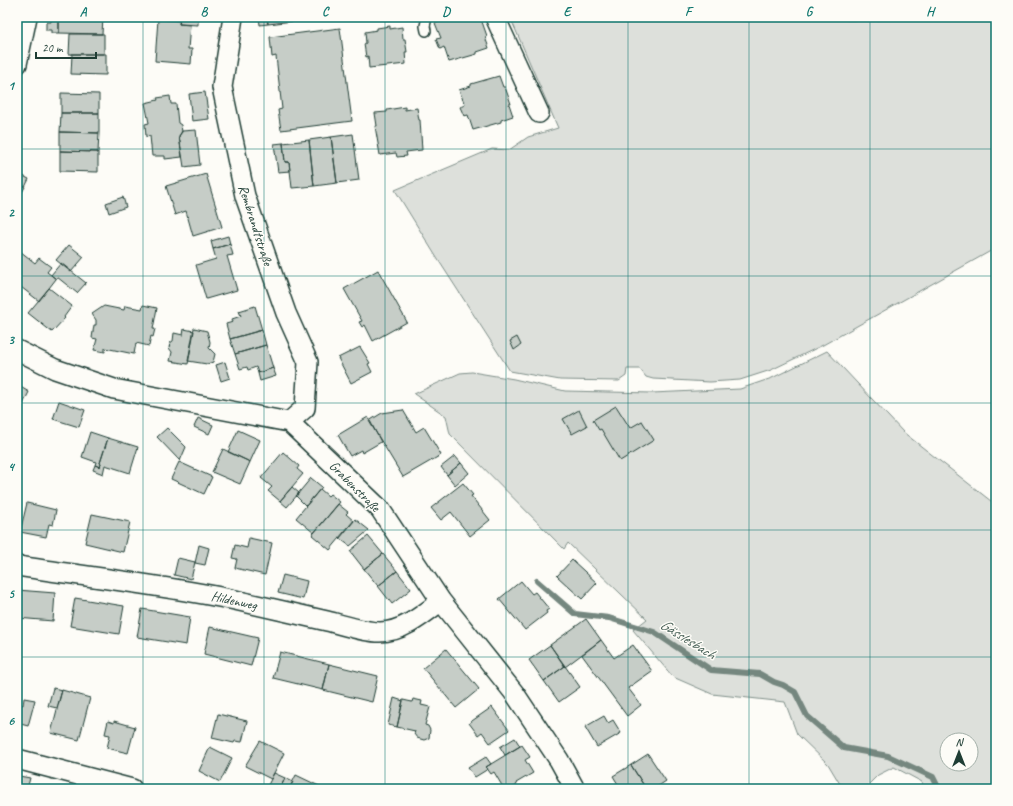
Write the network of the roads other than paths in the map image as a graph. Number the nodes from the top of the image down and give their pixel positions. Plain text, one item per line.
1 (27, 17) edge
2 (233, 17) edge
3 (427, 17) edge
4 (495, 17) edge
5 (426, 31) dead end
6 (17, 64) edge
7 (539, 113) dead end
8 (17, 350) edge
9 (289, 422) junction
10 (17, 566) edge
11 (441, 601) junction
12 (17, 759) edge
13 (132, 789) edge
14 (576, 789) edge

1 - 6 street
2 - 9 street, Rembrandtstraße
3 - 5 lane
4 - 7 street
8 - 9 street
9 - 11 street, Grabenstraße
10 - 11 street, Hildenweg
11 - 14 street, Grabenstraße
12 - 13 street

